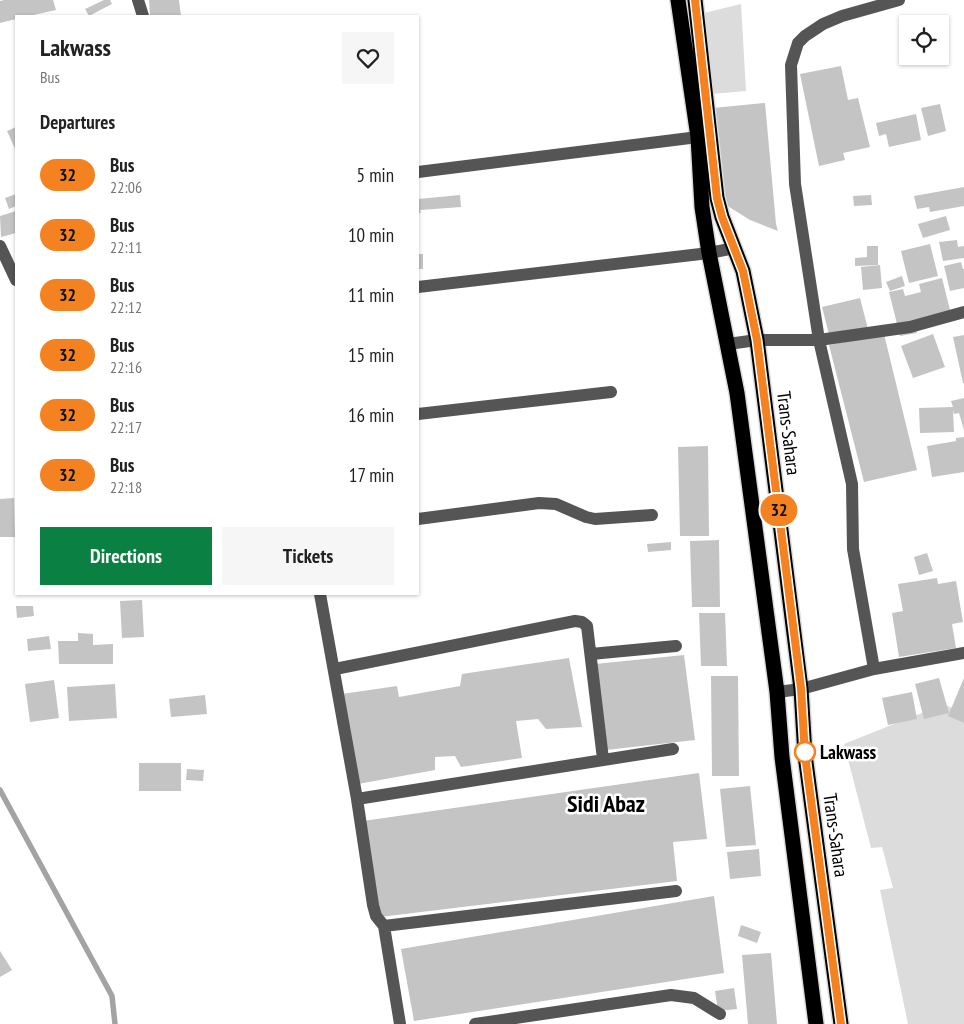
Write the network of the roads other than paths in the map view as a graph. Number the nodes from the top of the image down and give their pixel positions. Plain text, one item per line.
1 (138, 0) edge
2 (678, 0) edge
3 (695, 0) edge
4 (899, 0) edge
5 (143, 15) edge
6 (704, 137) junction
7 (419, 172) edge
8 (0, 246) edge
9 (735, 248) junction
10 (709, 253) junction
11 (15, 278) edge
12 (419, 287) edge
13 (964, 312) edge
14 (757, 340) junction
15 (819, 340) junction
16 (728, 344) junction
17 (610, 392) dead end
18 (419, 414) edge
19 (652, 515) dead end
20 (419, 519) edge
21 (320, 595) edge
22 (676, 646) dead end
23 (591, 654) junction
24 (964, 654) edge
25 (335, 669) junction
26 (874, 669) junction
27 (801, 688) junction
28 (777, 692) junction
29 (674, 749) dead end
30 (603, 759) junction
31 (357, 799) junction
32 (676, 891) dead end
33 (384, 926) junction
34 (720, 1014) dead end
35 (400, 1024) edge
36 (475, 1024) edge
37 (816, 1024) edge
38 (841, 1024) edge

1 - 5 street
2 - 6 highway, Trans-Sahara
3 - 6 highway, Trans-Sahara
4 - 15 street
6 - 7 street
6 - 9 highway, Trans-Sahara
6 - 10 highway, Trans-Sahara
8 - 11 street
9 - 10 street
9 - 14 highway, Trans-Sahara
10 - 12 street
10 - 16 highway, Trans-Sahara
13 - 15 street
14 - 15 street
14 - 16 street
14 - 27 highway, Trans-Sahara
15 - 26 street
16 - 28 highway, Trans-Sahara
17 - 18 street
19 - 20 street
21 - 25 street
22 - 23 street
23 - 25 street
23 - 30 street
24 - 26 street
25 - 31 street
26 - 27 street
27 - 28 street
27 - 38 highway, Trans-Sahara
28 - 37 highway, Trans-Sahara
29 - 30 street
30 - 31 street
31 - 33 street
32 - 33 street
33 - 35 street
34 - 36 street

